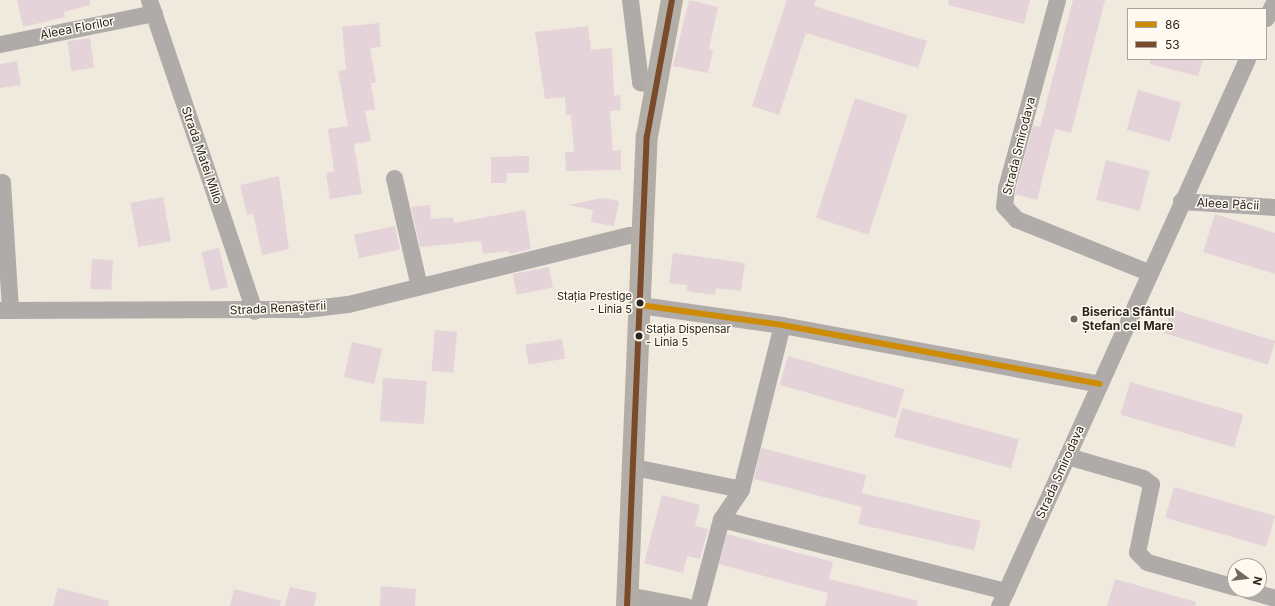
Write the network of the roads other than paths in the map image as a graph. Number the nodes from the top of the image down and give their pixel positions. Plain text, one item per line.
1 (630, 0) edge
2 (672, 0) edge
3 (1057, 0) edge
4 (1274, 0) edge
5 (151, 6) edge
6 (1267, 16) edge
7 (0, 44) edge
8 (1247, 60) edge
9 (655, 85) junction
10 (394, 178) dead end
11 (2, 182) dead end
12 (1181, 202) junction
13 (1275, 207) edge
14 (643, 236) junction
15 (1150, 273) junction
16 (419, 286) junction
17 (640, 305) junction
18 (5, 310) edge
19 (254, 311) junction
20 (782, 325) junction
21 (1100, 384) junction
22 (1067, 456) junction
23 (634, 467) junction
24 (741, 489) junction
25 (721, 519) junction
26 (1227, 585) edge
27 (1002, 599) edge
28 (627, 600) edge
29 (686, 606) edge
30 (698, 606) edge

1 - 9 street
2 - 9 main road
3 - 15 street, Strada Smirodava
4 - 6 street
5 - 7 street, Aleea Florilor
5 - 19 street, Strada Matei Millo
8 - 12 street, Strada Smirodava
9 - 14 main road
10 - 16 street
11 - 18 street
12 - 13 street, Aleea Păcii
12 - 15 street, Strada Smirodava
14 - 16 street, Strada Renașterii
14 - 17 main road
15 - 21 street, Strada Smirodava
16 - 19 street, Strada Renașterii
17 - 20 street
17 - 23 main road
18 - 19 street, Strada Renașterii
20 - 21 street
20 - 24 street
21 - 22 street, Strada Smirodava
22 - 26 street
22 - 27 street, Strada Smirodava
23 - 24 street
23 - 28 main road
24 - 25 street
25 - 27 street
25 - 30 street
28 - 29 street

